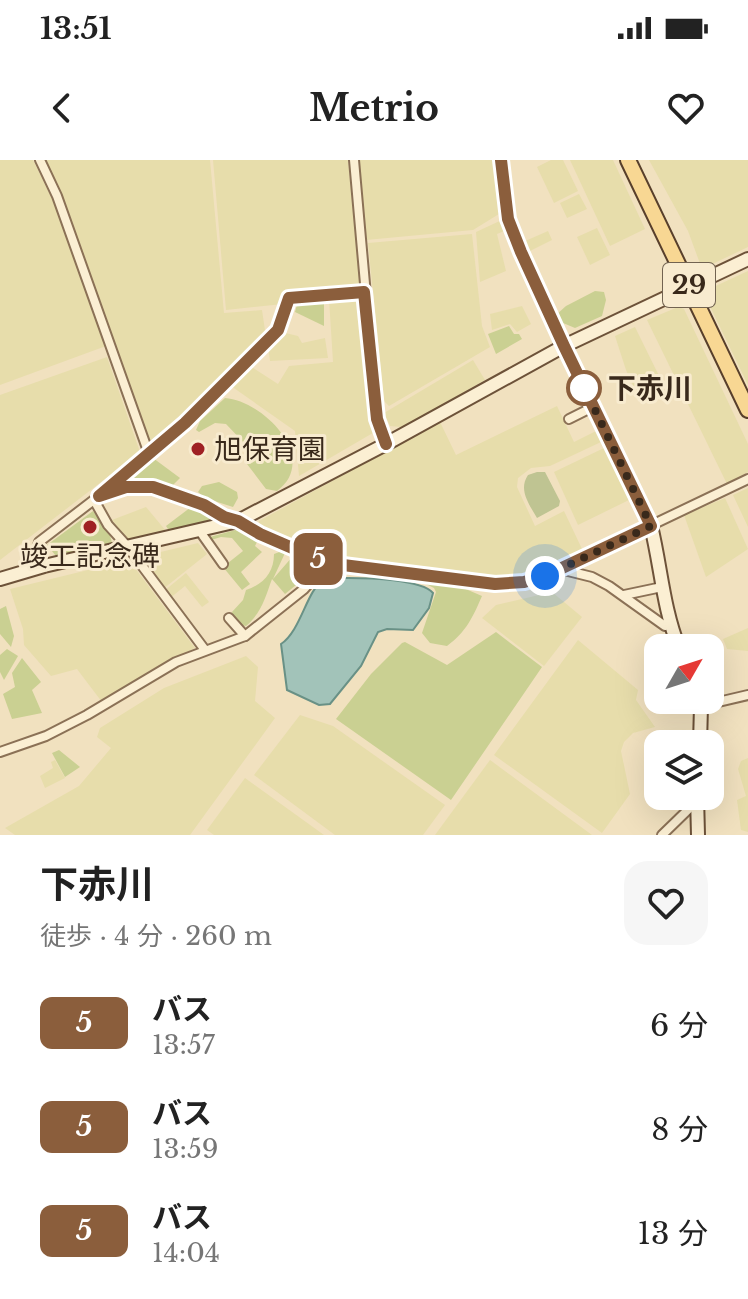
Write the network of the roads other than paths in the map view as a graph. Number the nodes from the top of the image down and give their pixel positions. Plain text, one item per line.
1 (40, 160) edge
2 (354, 160) edge
3 (501, 160) edge
4 (628, 160) edge
5 (748, 259) edge
6 (690, 287) junction
7 (364, 292) junction
8 (564, 346) junction
9 (593, 407) junction
10 (748, 410) edge
11 (569, 419) dead end
12 (386, 444) junction
13 (149, 454) junction
14 (748, 479) edge
15 (96, 498) junction
16 (238, 521) junction
17 (651, 526) junction
18 (199, 530) junction
19 (128, 547) junction
20 (327, 563) junction
21 (223, 564) dead end
22 (44, 566) junction
23 (560, 569) junction
24 (0, 579) edge
25 (662, 587) junction
26 (624, 595) junction
27 (229, 618) dead end
28 (670, 624) junction
29 (674, 634) edge
30 (245, 636) junction
31 (205, 650) junction
32 (748, 695) edge
33 (724, 699) edge
34 (0, 752) edge
35 (686, 810) edge
36 (697, 810) edge
37 (662, 835) edge
38 (698, 835) edge

1 - 13 street
2 - 7 street
3 - 8 main road
4 - 6 main road, 29
5 - 6 main road
6 - 8 main road
6 - 10 main road, 29
7 - 12 street
7 - 13 street
8 - 9 main road
8 - 12 main road
9 - 11 street
9 - 17 main road
12 - 16 main road
13 - 15 street
14 - 17 street
15 - 16 street
15 - 19 street
15 - 22 street
16 - 18 main road
16 - 20 street
17 - 23 street
17 - 25 main road
18 - 19 main road
18 - 21 street
19 - 22 main road
19 - 31 street
20 - 23 street
20 - 30 street
22 - 24 main road
23 - 26 street
25 - 26 street
25 - 28 main road
26 - 28 street
27 - 30 street
28 - 29 main road
30 - 31 street
31 - 34 street
32 - 33 street
35 - 37 street
36 - 38 main road

